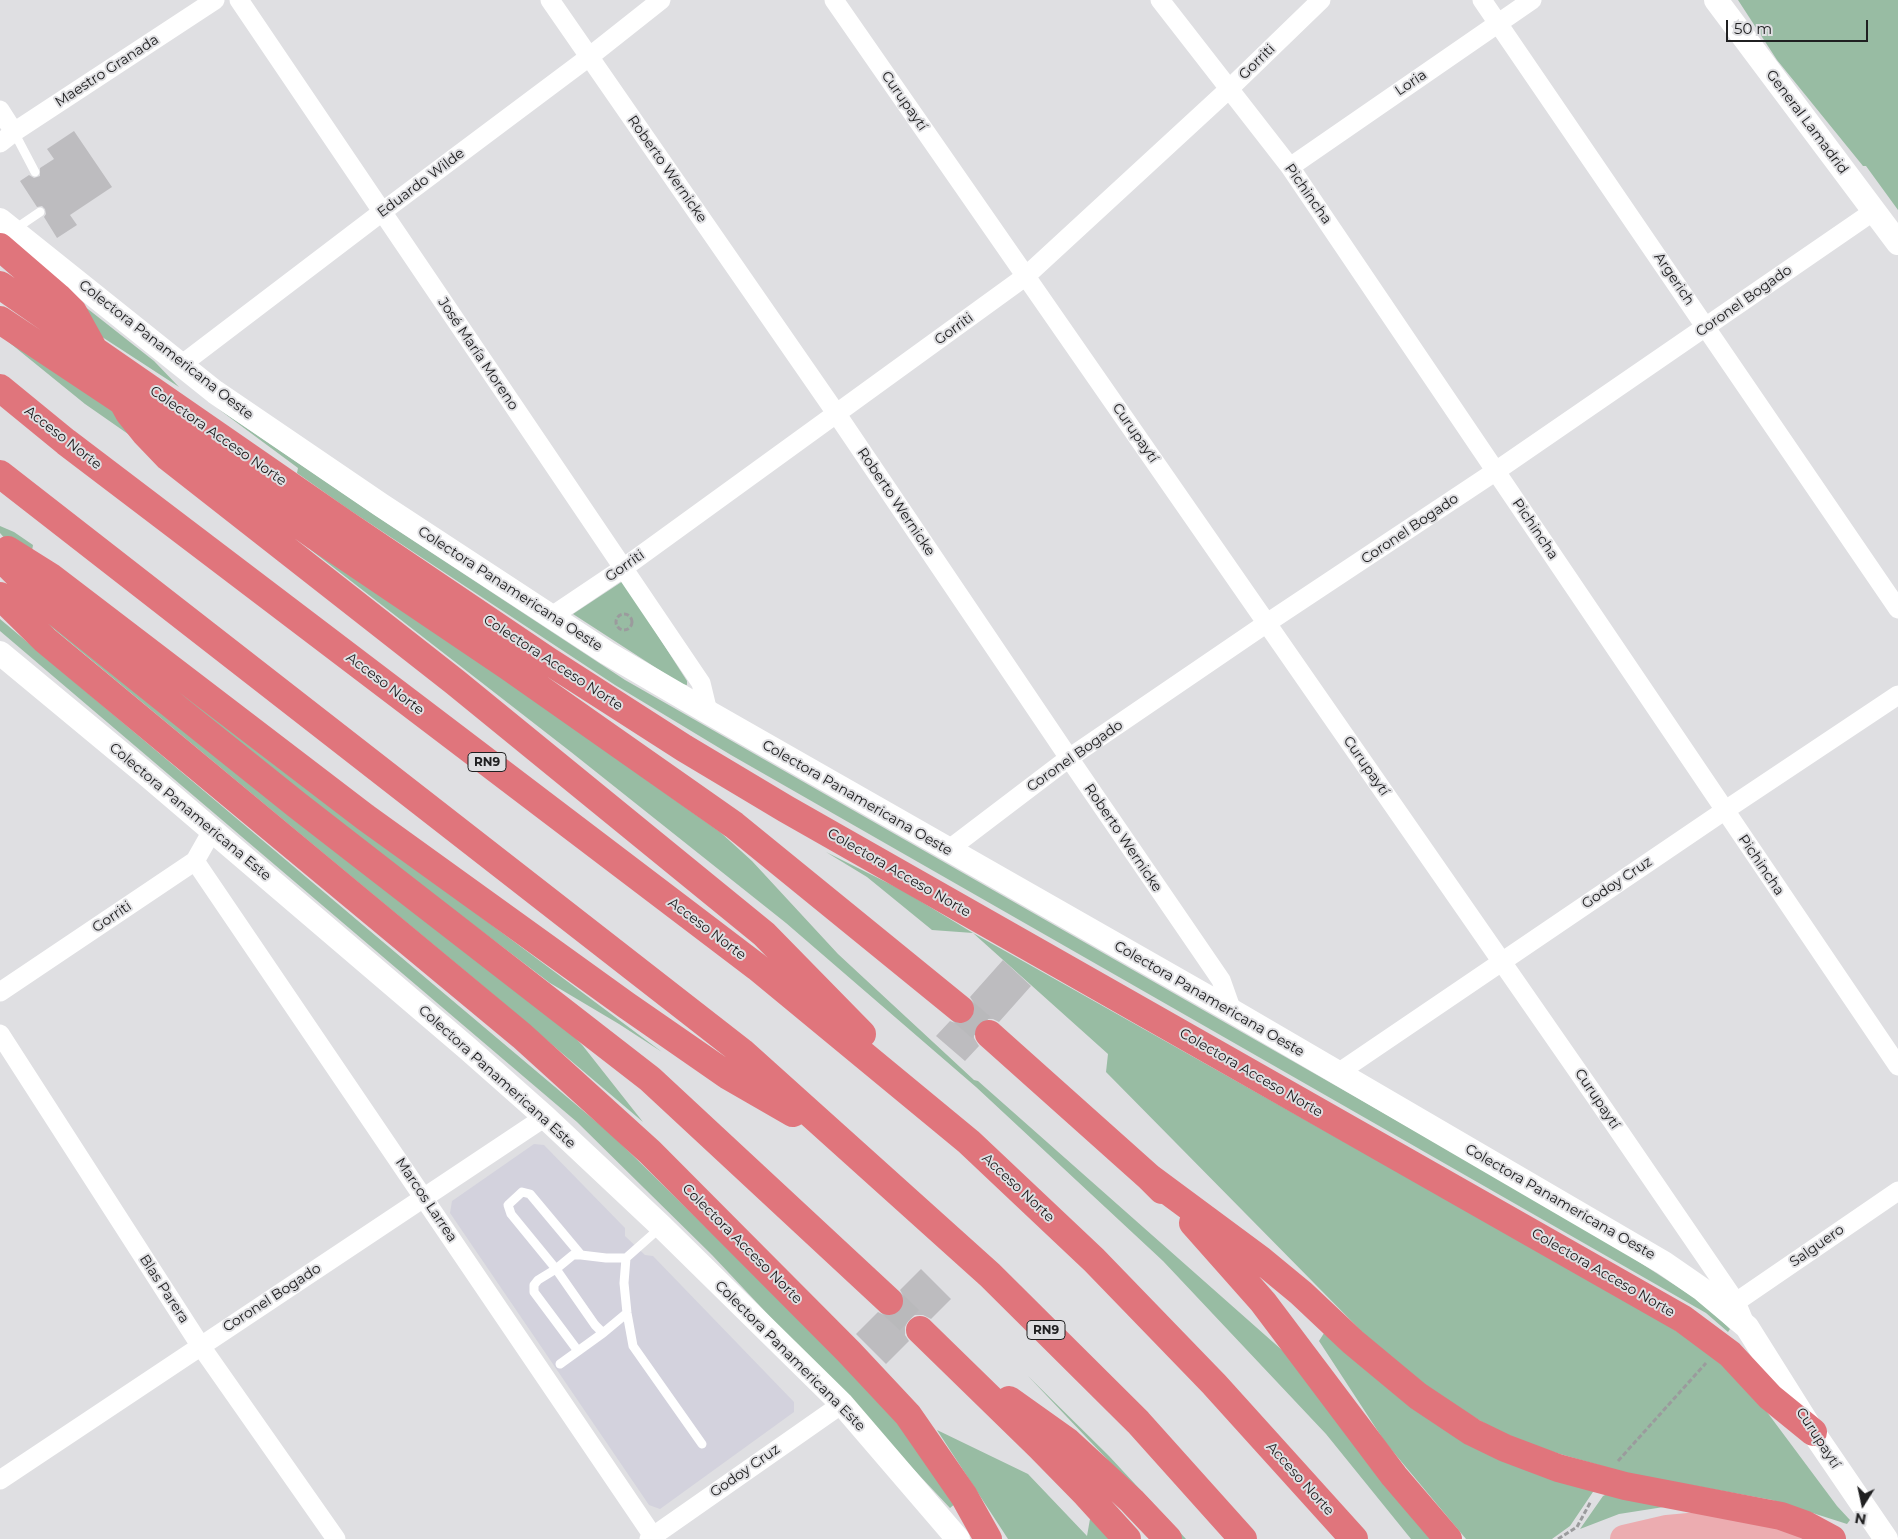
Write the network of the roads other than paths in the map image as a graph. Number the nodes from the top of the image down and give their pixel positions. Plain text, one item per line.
1 (215, 0) edge
2 (239, 0) edge
3 (550, 0) edge
4 (662, 0) edge
5 (834, 0) edge
6 (1160, 0) edge
7 (1321, 0) edge
8 (1482, 0) edge
9 (1532, 0) edge
10 (1716, 0) edge
11 (1498, 23) junction
12 (589, 57) junction
13 (1229, 89) junction
14 (0, 110) edge
15 (7, 137) edge
16 (1290, 166) junction
17 (35, 172) dead end
18 (1874, 211) junction
19 (40, 212) dead end
20 (382, 212) junction
21 (4, 232) edge
22 (1898, 243) edge
23 (1026, 276) junction
24 (0, 285) edge
25 (0, 320) edge
26 (1707, 327) junction
27 (181, 365) junction
28 (0, 388) edge
29 (836, 413) junction
30 (1496, 471) junction
31 (0, 474) edge
32 (0, 546) edge
33 (0, 557) edge
34 (622, 569) junction
35 (0, 596) edge
36 (1898, 609) edge
37 (552, 616) junction
38 (1267, 624) junction
39 (0, 652) edge
40 (1898, 695) edge
41 (708, 712) junction
42 (1069, 758) junction
43 (1724, 811) junction
44 (212, 831) junction
45 (948, 850) junction
46 (195, 861) junction
47 (1502, 961) junction
48 (0, 992) edge
49 (960, 1009) tunnel mouth
50 (1232, 1011) junction
51 (0, 1034) edge
52 (990, 1034) tunnel mouth
53 (1898, 1066) edge
54 (1338, 1073) junction
55 (545, 1117) junction
56 (835, 1136) junction
57 (969, 1142) junction
58 (1149, 1177) junction
59 (1898, 1191) edge
60 (425, 1198) junction
61 (662, 1227) junction
62 (581, 1255) junction
63 (626, 1258) junction
64 (556, 1269) junction
65 (889, 1301) tunnel mouth
66 (1736, 1302) junction
67 (627, 1313) junction
68 (1747, 1327) junction
69 (920, 1330) tunnel mouth
70 (603, 1333) junction
71 (200, 1345) junction
72 (578, 1351) junction
73 (560, 1364) dead end
74 (964, 1371) junction
75 (842, 1404) junction
76 (1813, 1432) junction
77 (702, 1444) dead end
78 (0, 1480) edge
79 (652, 1538) edge
80 (336, 1539) edge
81 (958, 1539) edge
82 (988, 1539) edge
83 (1127, 1539) edge
84 (1168, 1539) edge
85 (1243, 1539) edge
86 (1354, 1539) edge
87 (1448, 1539) edge
88 (1624, 1539) edge
89 (1797, 1539) edge
90 (1832, 1539) edge
91 (1886, 1539) edge

1 - 15 street, Maestro Granada
2 - 20 street, José María Moreno
3 - 12 street, Roberto Wernicke
4 - 12 street, Eduardo Wilde
5 - 23 street, Curupaytí
6 - 13 street, Pichincha
7 - 13 street, Gorriti
8 - 11 street, Argerich
9 - 11 street, Loria
10 - 18 street, General Lamadrid
11 - 16 street, Loria
11 - 26 street, Argerich
12 - 20 street, Eduardo Wilde
12 - 29 street, Roberto Wernicke
13 - 16 street, Pichincha
13 - 23 street, Gorriti
14 - 15 street
15 - 17 lane
16 - 30 street, Pichincha
18 - 22 street, General Lamadrid
18 - 26 street, Coronel Bogado
19 - 21 lane
20 - 27 street, Eduardo Wilde
20 - 34 street, José María Moreno
21 - 27 street, Colectora Panamericana Oeste
21 - 57 highway
23 - 29 street, Gorriti
23 - 38 street, Curupaytí
24 - 76 highway, Colectora Acceso Norte
25 - 49 highway
26 - 30 street, Coronel Bogado
26 - 36 street, Argerich
27 - 37 street, Colectora Panamericana Oeste
28 - 57 highway, Acceso Norte / RN9
29 - 34 street, Gorriti
29 - 42 street, Roberto Wernicke
30 - 38 street, Coronel Bogado
30 - 43 street, Pichincha
31 - 56 highway, RN9
32 - 56 highway
33 - 65 highway
34 - 37 street, Gorriti
34 - 41 street, José María Moreno
35 - 82 highway, Colectora Acceso Norte
37 - 41 street, Colectora Panamericana Oeste
38 - 42 street, Coronel Bogado
38 - 47 street, Curupaytí
39 - 44 street, Colectora Panamericana Este
40 - 43 street, Godoy Cruz
41 - 45 street, Colectora Panamericana Oeste
42 - 45 street, Coronel Bogado
42 - 50 street, Roberto Wernicke
43 - 47 street, Godoy Cruz
43 - 53 street, Pichincha
44 - 46 street, Gorriti
44 - 55 street, Colectora Panamericana Este
45 - 50 street, Colectora Panamericana Oeste
46 - 48 street, Gorriti
46 - 60 street, Marcos Larrea
47 - 54 street, Godoy Cruz
47 - 66 street, Curupaytí
50 - 54 street, Colectora Panamericana Oeste
51 - 71 street, Blas Parera
52 - 58 highway
54 - 68 street, Colectora Panamericana Oeste
55 - 60 street, Coronel Bogado
55 - 61 street, Colectora Panamericana Este
56 - 85 highway, RN9
57 - 86 highway, Acceso Norte / RN9
58 - 87 highway
58 - 90 highway
59 - 66 street, Salguero
60 - 71 street, Coronel Bogado
60 - 79 street, Marcos Larrea
61 - 63 lane
61 - 75 street, Colectora Panamericana Este
62 - 63 lane
62 - 64 lane
62 - 64 lane
63 - 67 lane
64 - 70 lane
64 - 72 lane
66 - 68 street, Curupaytí
67 - 70 lane
67 - 77 lane
68 - 76 street, Curupaytí
69 - 74 highway
70 - 72 lane
71 - 78 street, Coronel Bogado
71 - 80 street, Blas Parera
72 - 73 lane
74 - 83 highway
74 - 84 highway
75 - 79 street, Godoy Cruz
75 - 81 street, Colectora Panamericana Este
76 - 91 street, Curupaytí
88 - 89 main road

